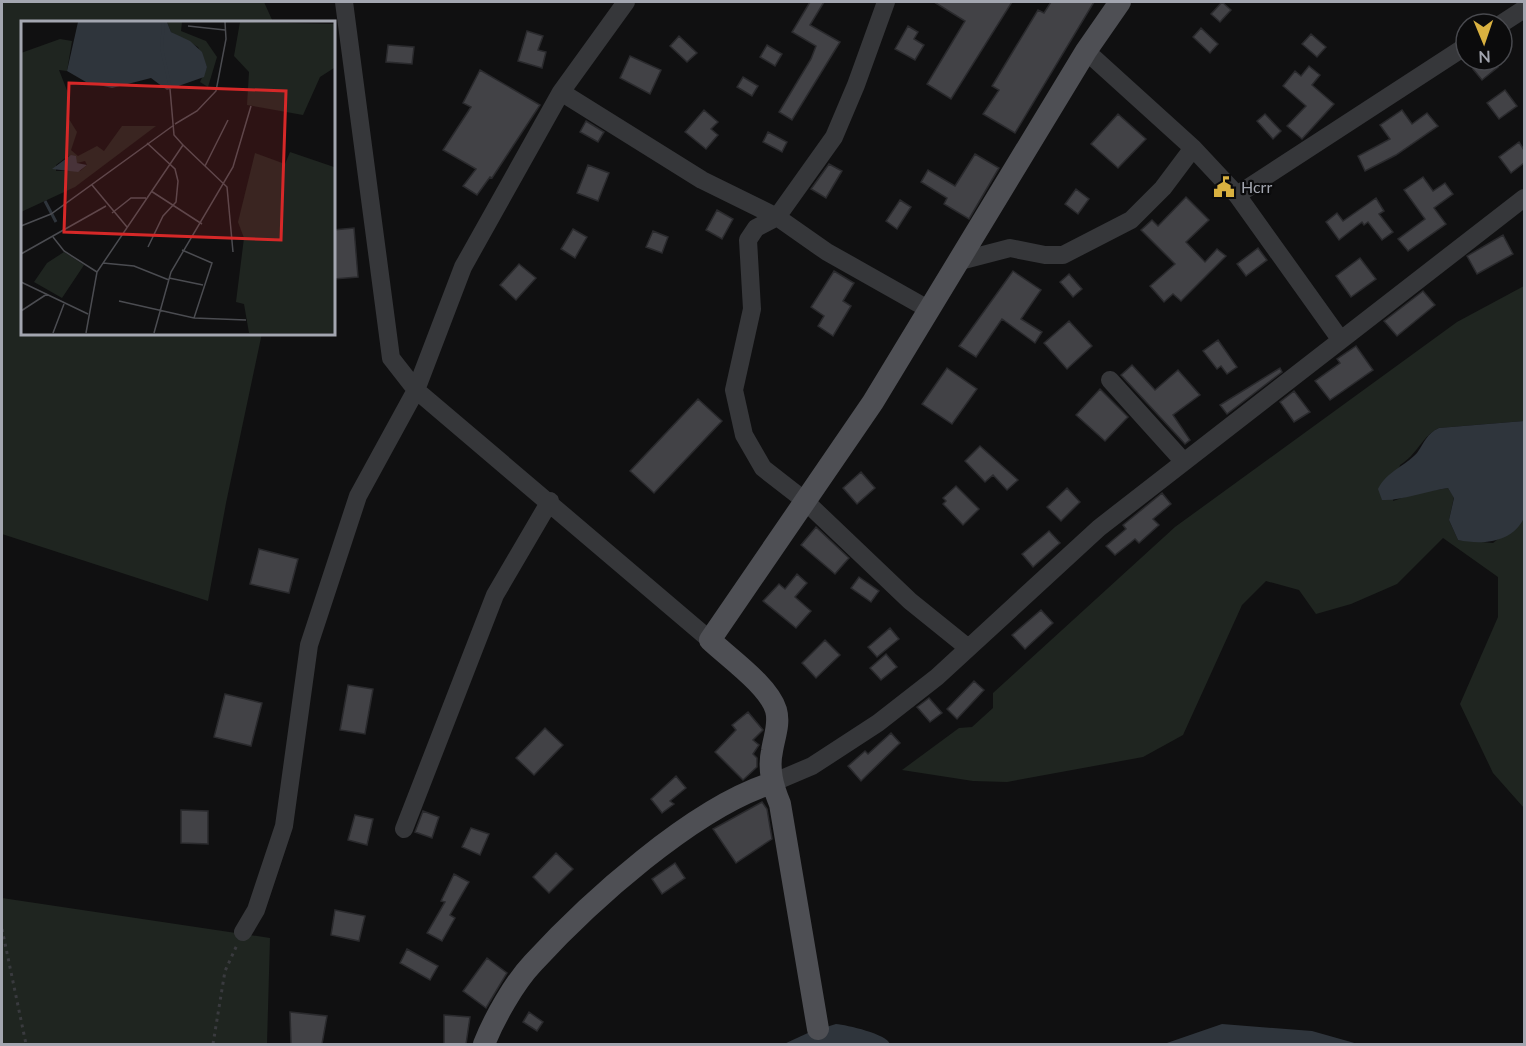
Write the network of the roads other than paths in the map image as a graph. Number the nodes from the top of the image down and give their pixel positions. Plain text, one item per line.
1 (344, 2) edge
2 (626, 2) edge
3 (886, 2) edge
4 (1119, 2) edge
5 (1086, 51) junction
6 (1454, 54) edge
7 (561, 92) junction
8 (1193, 148) junction
9 (1237, 195) junction
10 (1524, 198) edge
11 (777, 217) junction
12 (960, 261) junction
13 (928, 309) junction
14 (1340, 339) junction
15 (1110, 380) dead end
16 (417, 390) junction
17 (1184, 462) junction
18 (804, 500) junction
19 (550, 501) junction
20 (710, 640) junction
21 (967, 647) junction
22 (772, 783) junction
23 (404, 830) dead end
24 (243, 932) road end
25 (818, 1029) dead end
26 (484, 1044) edge

1 - 16 street
2 - 7 street
3 - 11 street
4 - 5 main road
5 - 8 street
5 - 12 main road
6 - 9 street
7 - 11 street
7 - 16 street
8 - 9 street
8 - 12 street
9 - 14 street
10 - 14 street
11 - 13 street
11 - 18 street
12 - 13 main road
13 - 18 main road
14 - 17 street
15 - 17 street
16 - 19 street
16 - 24 street
17 - 21 street
18 - 20 main road
18 - 21 street
19 - 20 street
19 - 23 street
20 - 22 main road
21 - 22 street
22 - 25 main road
22 - 26 main road

